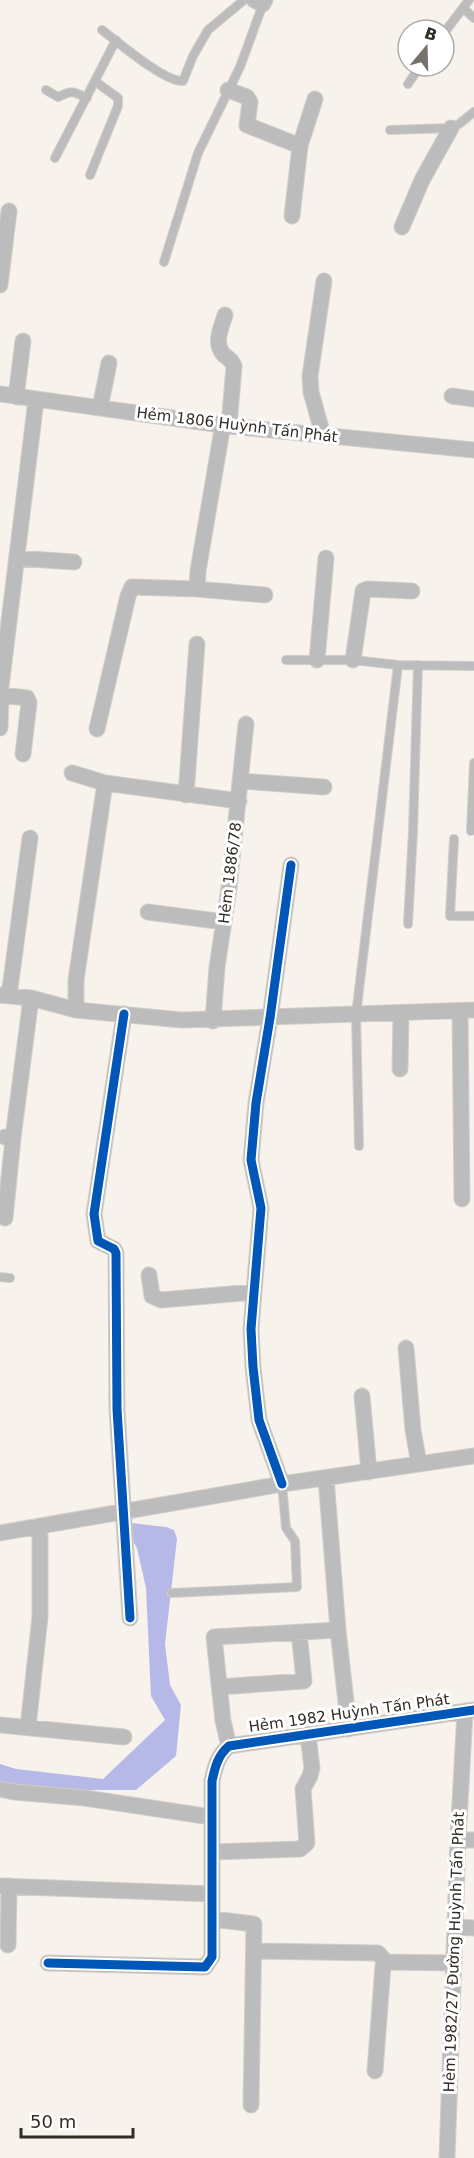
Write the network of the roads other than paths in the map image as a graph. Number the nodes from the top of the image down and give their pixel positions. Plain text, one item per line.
1 (244, 0) edge
2 (469, 0) edge
3 (261, 1) edge
4 (463, 8) junction
5 (455, 18) edge
6 (474, 18) edge
7 (102, 30) dead end
8 (116, 40) junction
9 (412, 78) edge
10 (96, 81) junction
11 (408, 84) dead end
12 (46, 90) dead end
13 (228, 90) junction
14 (87, 98) junction
15 (315, 99) dead end
16 (474, 112) edge
17 (452, 128) junction
18 (390, 130) dead end
19 (300, 146) junction
20 (55, 158) dead end
21 (90, 175) dead end
22 (9, 211) dead end
23 (292, 216) dead end
24 (402, 227) dead end
25 (164, 262) dead end
26 (324, 281) dead end
27 (0, 285) edge
28 (225, 315) dead end
29 (23, 340) dead end
30 (109, 363) dead end
31 (0, 394) edge
32 (452, 396) dead end
33 (16, 397) junction
34 (474, 399) edge
35 (36, 400) junction
36 (100, 408) junction
37 (226, 425) junction
38 (323, 435) junction
39 (474, 450) edge
40 (17, 558) junction
41 (326, 558) dead end
42 (74, 562) dead end
43 (197, 589) junction
44 (412, 591) dead end
45 (265, 595) dead end
46 (198, 644) dead end
47 (286, 660) dead end
48 (317, 660) junction
49 (353, 660) junction
50 (398, 665) junction
51 (418, 665) junction
52 (474, 666) edge
53 (0, 695) edge
54 (246, 724) dead end
55 (0, 728) edge
56 (97, 729) dead end
57 (23, 754) dead end
58 (474, 763) edge
59 (72, 773) dead end
60 (241, 781) junction
61 (105, 783) junction
62 (324, 787) dead end
63 (186, 795) junction
64 (239, 801) junction
65 (471, 831) dead end
66 (30, 838) dead end
67 (454, 839) dead end
68 (291, 865) dead end
69 (148, 912) dead end
70 (474, 916) edge
71 (224, 922) junction
72 (408, 924) dead end
73 (5, 995) edge
74 (31, 998) junction
75 (76, 1010) junction
76 (467, 1010) edge
77 (401, 1013) junction
78 (124, 1014) junction
79 (356, 1015) junction
80 (270, 1018) junction
81 (213, 1021) junction
82 (400, 1069) dead end
83 (359, 1146) dead end
84 (462, 1199) dead end
85 (5, 1218) dead end
86 (149, 1275) dead end
87 (0, 1277) edge
88 (10, 1278) dead end
89 (254, 1292) junction
90 (406, 1348) dead end
91 (362, 1396) dead end
92 (474, 1456) edge
93 (419, 1464) junction
94 (369, 1472) junction
95 (326, 1478) junction
96 (282, 1484) junction
97 (123, 1512) junction
98 (40, 1526) junction
99 (0, 1533) edge
100 (172, 1593) dead end
101 (130, 1618) dead end
102 (338, 1630) junction
103 (299, 1632) junction
104 (219, 1687) junction
105 (470, 1711) edge
106 (0, 1725) edge
107 (28, 1727) junction
108 (349, 1729) junction
109 (308, 1735) junction
110 (124, 1737) dead end
111 (229, 1746) junction
112 (0, 1789) edge
113 (211, 1817) junction
114 (458, 1840) junction
115 (474, 1840) edge
116 (213, 1852) junction
117 (5, 1886) edge
118 (212, 1894) junction
119 (212, 1919) junction
120 (455, 1927) junction
121 (474, 1928) edge
122 (8, 1945) dead end
123 (254, 1951) junction
124 (386, 1962) junction
125 (48, 1963) dead end
126 (454, 1963) junction
127 (375, 2071) dead end
128 (251, 2104) dead end
129 (447, 2158) edge

1 - 8 lane
2 - 4 lane
3 - 13 lane
4 - 5 lane
4 - 6 lane
7 - 8 lane
8 - 10 lane
9 - 11 lane
10 - 14 lane
10 - 21 lane
12 - 14 lane
13 - 19 street
13 - 25 lane
14 - 20 lane
15 - 19 street
16 - 17 lane
17 - 18 lane
17 - 24 street
19 - 23 street
22 - 27 street
26 - 38 street
28 - 37 street
29 - 33 street
30 - 36 street
31 - 33 street, Hẻm 1806 Huỳnh Tấn Phát
32 - 34 street
33 - 35 street, Hẻm 1806 Huỳnh Tấn Phát
35 - 36 street, Hẻm 1806 Huỳnh Tấn Phát
35 - 40 street
36 - 37 street, Hẻm 1806 Huỳnh Tấn Phát
37 - 38 street, Hẻm 1806 Huỳnh Tấn Phát
37 - 43 street
38 - 39 street, Hẻm 1806 Huỳnh Tấn Phát
40 - 42 street
40 - 53 street
41 - 48 street
43 - 45 street
43 - 56 street
44 - 49 street
46 - 63 street
47 - 48 lane
48 - 49 lane
49 - 50 lane
50 - 51 lane
50 - 79 lane
51 - 52 lane
51 - 72 lane
53 - 55 street
53 - 57 street
54 - 60 street, Hẻm 1886/78
58 - 65 lane
59 - 61 street
60 - 62 street
60 - 64 street, Hẻm 1886/78
61 - 63 street
61 - 75 street
63 - 64 street
64 - 71 street, Hẻm 1886/78
66 - 73 street
67 - 70 lane
68 - 80 street
69 - 71 street
71 - 81 street, Hẻm 1886/78
73 - 74 street
74 - 75 street
74 - 85 street
75 - 78 street
76 - 77 street
76 - 84 street
77 - 79 street
77 - 82 street
78 - 81 street
78 - 97 street
79 - 80 street
79 - 83 lane
80 - 81 street
80 - 89 street
86 - 89 street
87 - 88 lane
89 - 96 street
90 - 93 street
91 - 94 street
92 - 93 street
93 - 94 street
94 - 95 street
95 - 96 street
95 - 102 street
96 - 97 street
96 - 100 lane
97 - 98 street
97 - 101 street
98 - 99 street
98 - 107 street
102 - 103 street
102 - 108 street
103 - 104 street
103 - 104 street
104 - 111 street
105 - 108 street, Hẻm 1982 Huỳnh Tấn Phát
105 - 114 street, Hẻm 1982/27 Đường Huỳnh Tấn Phát
106 - 107 street
107 - 110 street
108 - 109 street, Hẻm 1982 Huỳnh Tấn Phát
109 - 111 street, Hẻm 1982 Huỳnh Tấn Phát
109 - 116 street
111 - 113 street
112 - 113 street
113 - 116 street
114 - 115 street
114 - 120 street, Hẻm 1982/27 Đường Huỳnh Tấn Phát
116 - 118 street
117 - 118 street
117 - 122 street
118 - 119 street
119 - 123 street
119 - 125 street
120 - 121 street
120 - 126 street, Hẻm 1982/27 Đường Huỳnh Tấn Phát
123 - 124 street
123 - 128 street
124 - 126 street
124 - 127 street
126 - 129 street, Hẻm 1982/27 Đường Huỳnh Tấn Phát

